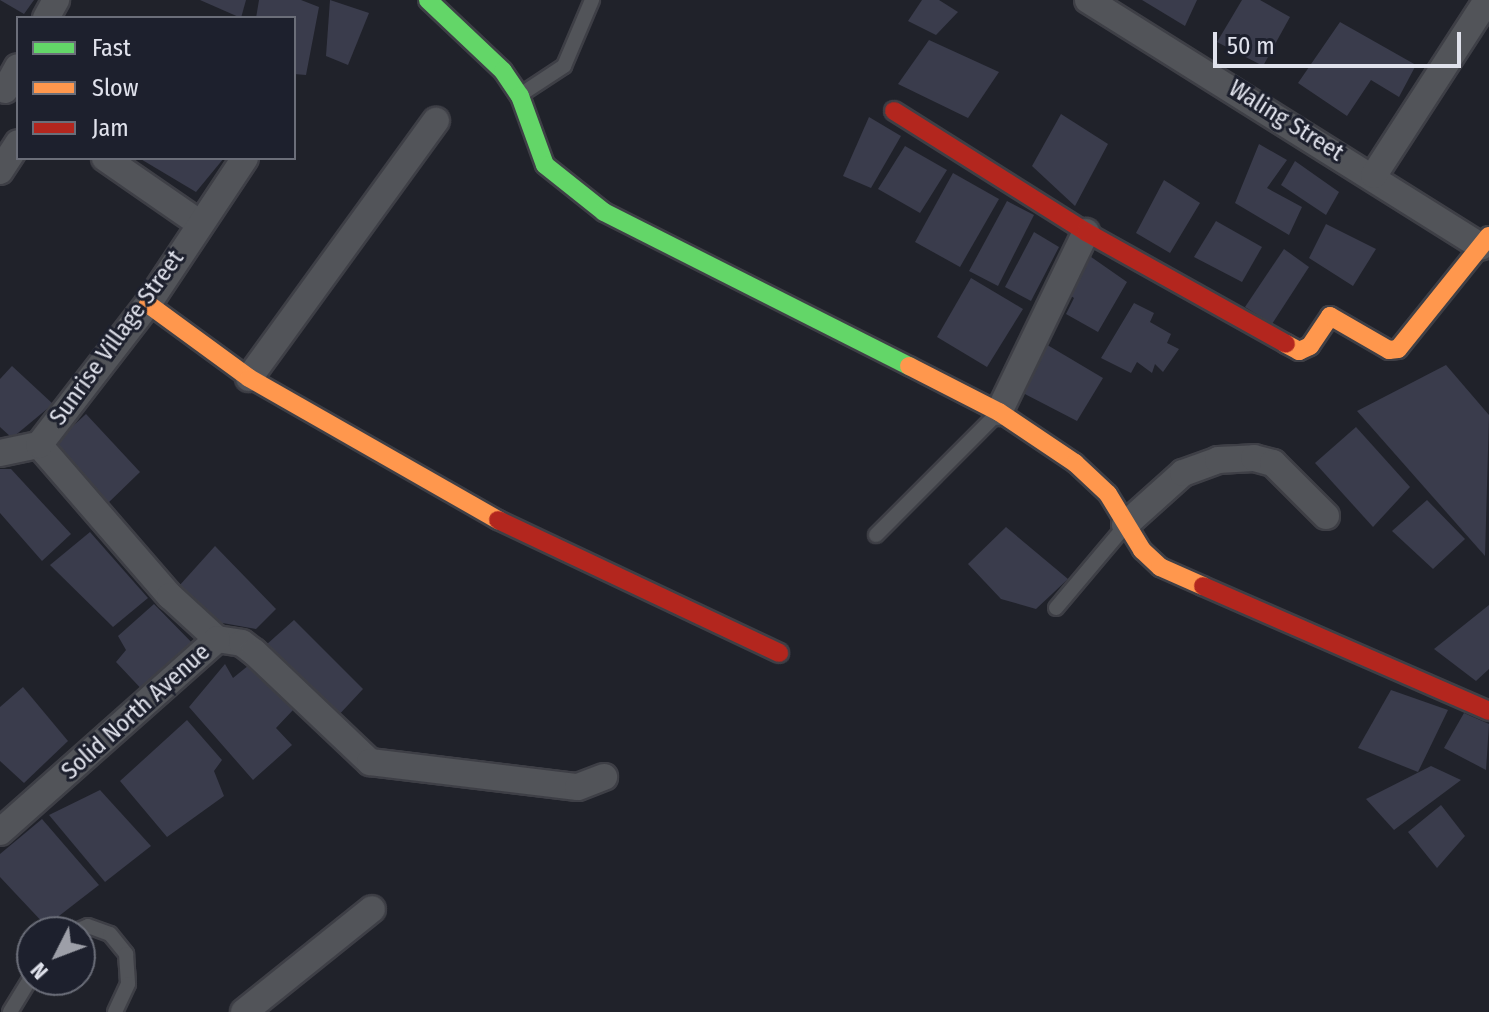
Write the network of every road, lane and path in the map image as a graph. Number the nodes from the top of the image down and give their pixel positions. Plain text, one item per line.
1 (428, 0) edge
2 (592, 0) edge
3 (1088, 0) edge
4 (1487, 0) edge
5 (520, 96) junction
6 (894, 111) dead end
7 (436, 121) dead end
8 (16, 146) edge
9 (108, 160) edge
10 (244, 160) edge
11 (0, 171) edge
12 (1374, 175) junction
13 (199, 223) junction
14 (1086, 232) junction
15 (1485, 242) edge
16 (148, 304) junction
17 (249, 378) junction
18 (999, 412) junction
19 (39, 445) junction
20 (0, 453) edge
21 (1326, 516) dead end
22 (1125, 525) junction
23 (876, 535) dead end
24 (1056, 608) dead end
25 (217, 639) junction
26 (779, 653) dead end
27 (1489, 711) edge
28 (604, 777) dead end
29 (0, 832) edge
30 (372, 909) dead end
31 (96, 929) edge
32 (115, 1012) edge
33 (244, 1012) edge

1 - 5 street
2 - 5 lane
3 - 12 street, Waling Street
4 - 12 street
5 - 18 street
6 - 14 street
7 - 17 street
8 - 11 street
9 - 13 street
10 - 13 street, Sunrise Village Street
12 - 15 street, Waling Street
13 - 16 street, Sunrise Village Street
14 - 15 street
14 - 18 street
16 - 17 street
16 - 19 street, Sunrise Village Street
17 - 26 street
18 - 22 street
18 - 23 lane
19 - 20 street, Sunrise Village Street
19 - 25 street, Solid North Avenue
21 - 22 street
22 - 24 lane
22 - 27 street
25 - 28 street
25 - 29 street, Solid North Avenue
30 - 33 street
31 - 32 lane

